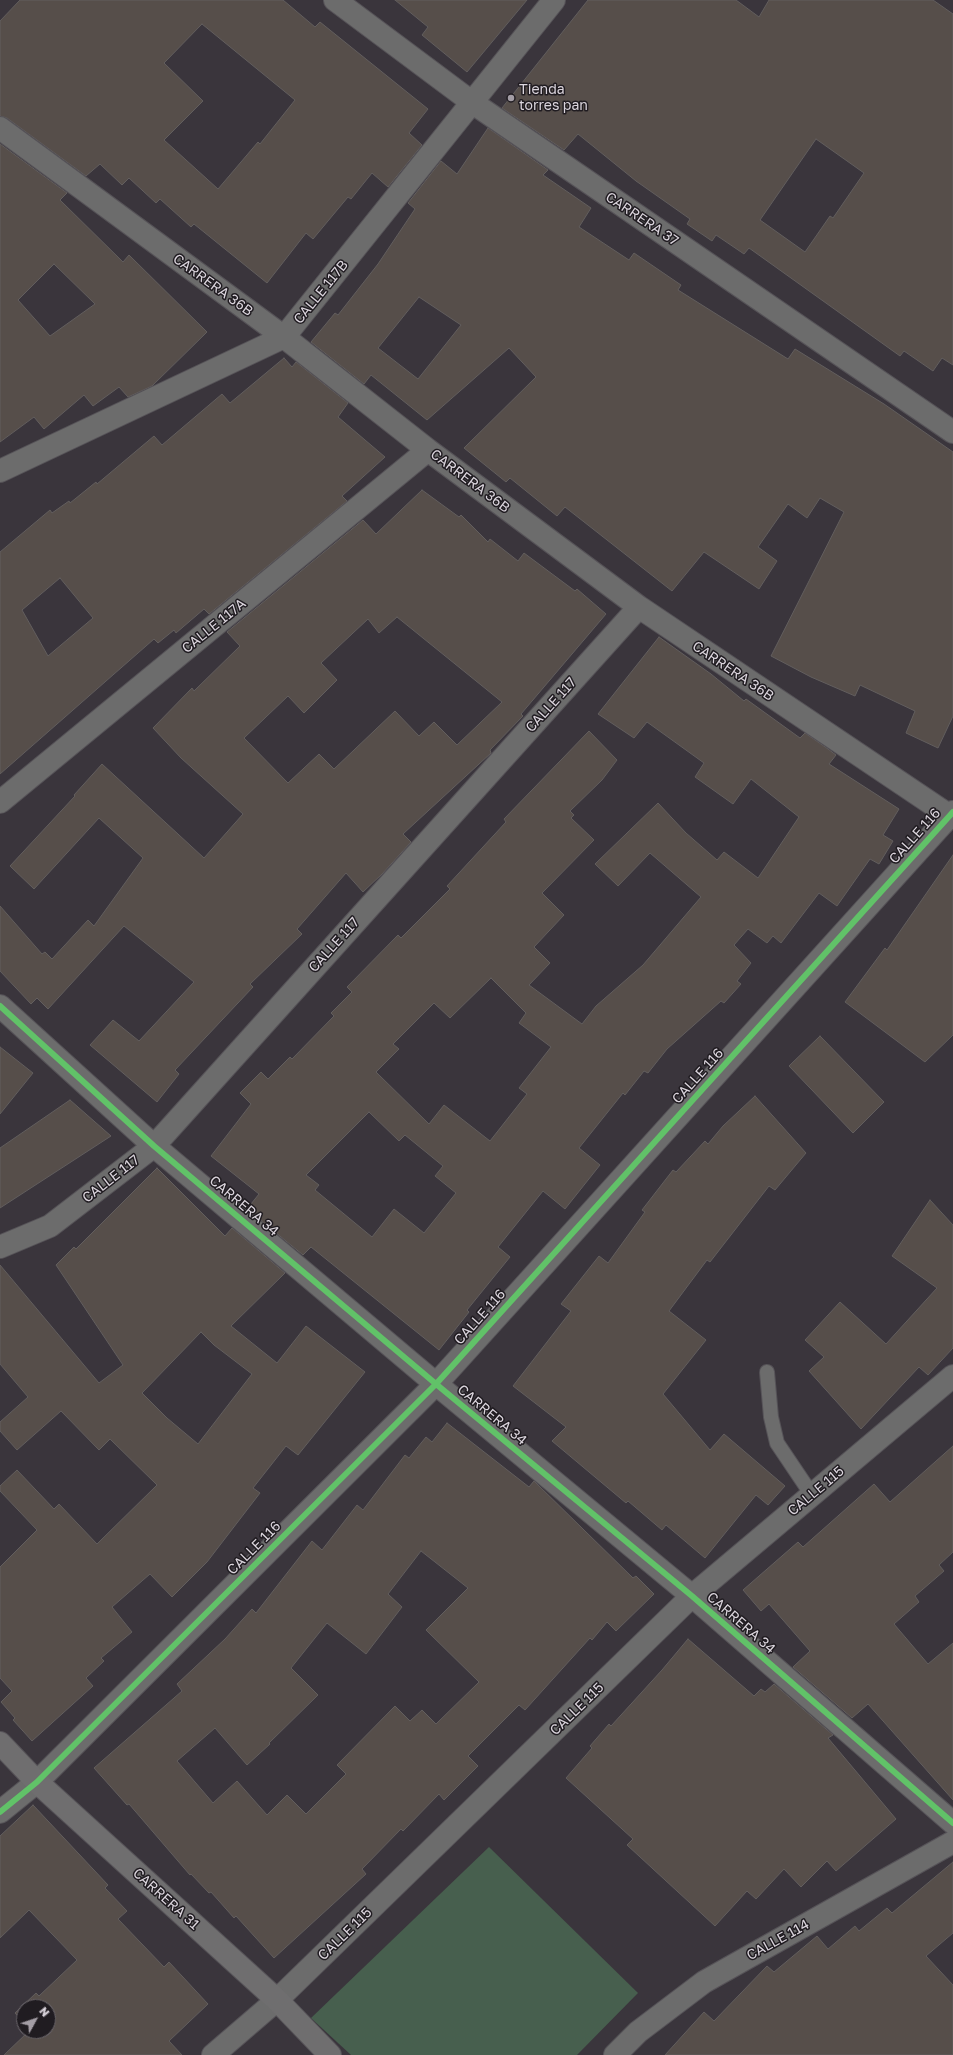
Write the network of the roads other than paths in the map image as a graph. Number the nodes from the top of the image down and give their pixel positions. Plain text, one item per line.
1 (335, 0) edge
2 (554, 0) edge
3 (473, 103) junction
4 (0, 128) edge
5 (284, 337) junction
6 (953, 432) edge
7 (428, 450) junction
8 (0, 471) edge
9 (639, 608) junction
10 (0, 802) edge
11 (952, 815) edge
12 (0, 1006) edge
13 (154, 1146) junction
14 (0, 1247) edge
15 (768, 1372) dead end
16 (953, 1376) edge
17 (436, 1384) junction
18 (812, 1495) junction
19 (692, 1596) junction
20 (0, 1743) edge
21 (37, 1782) junction
22 (0, 1812) edge
23 (953, 1823) edge
24 (953, 1842) edge
25 (277, 2000) junction
26 (213, 2055) edge
27 (330, 2055) edge
28 (615, 2055) edge

1 - 3 street, CARRERA 37
2 - 3 street, CALLE 117B
3 - 5 street, CALLE 117B
3 - 6 street, CARRERA 37
4 - 5 street, CARRERA 36B
5 - 7 street, CARRERA 36B
5 - 8 street, CALLE 117B
7 - 9 street, CARRERA 36B
7 - 10 street, CALLE 117A
9 - 11 street, CARRERA 36B
9 - 13 street, CALLE 117
11 - 17 street, CALLE 116
12 - 13 street, CARRERA 34
13 - 14 street, CALLE 117
13 - 17 street, CARRERA 34
15 - 18 lane
16 - 18 street, CALLE 115
17 - 19 street, CARRERA 34
17 - 21 street, CALLE 116
18 - 19 street, CALLE 115
19 - 23 street, CARRERA 34
19 - 25 street, CALLE 115
20 - 21 street, CARRERA 31
21 - 22 street, CALLE 116
21 - 25 street, CARRERA 31
24 - 28 street, CALLE 114
25 - 26 street, CALLE 115
25 - 27 street, CARRERA 31

